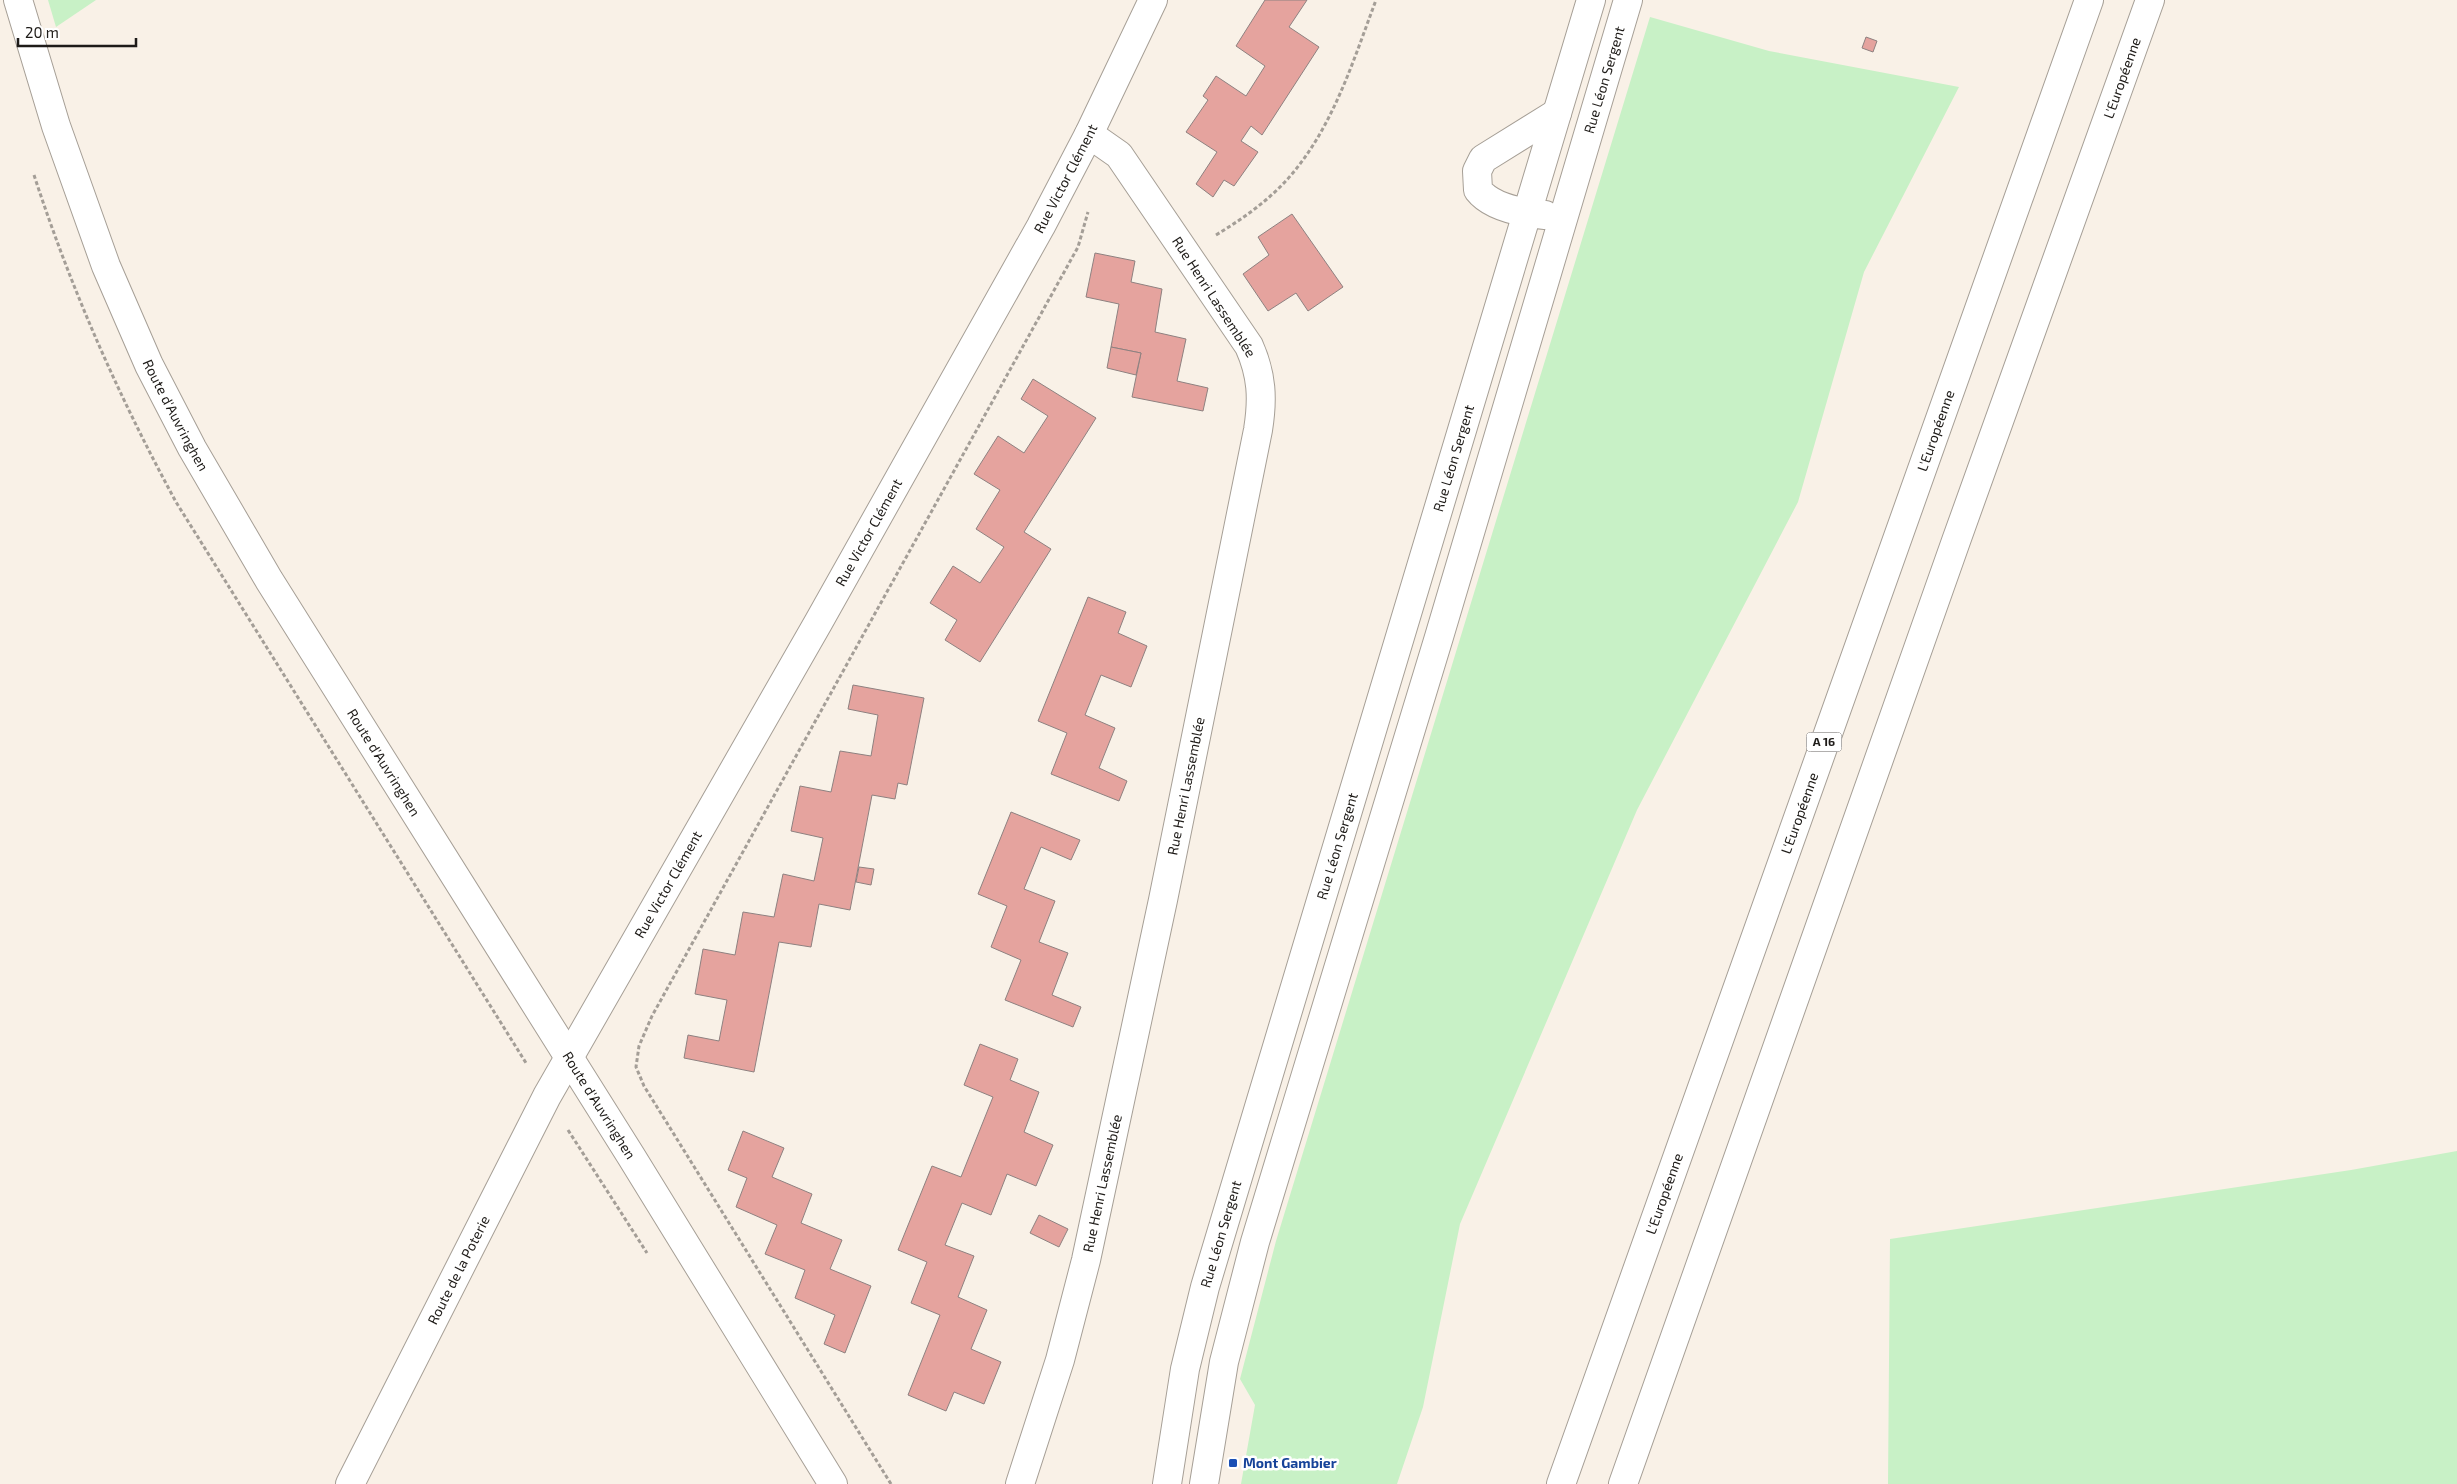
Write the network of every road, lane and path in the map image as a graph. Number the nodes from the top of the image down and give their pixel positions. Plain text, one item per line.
1 (18, 0) edge
2 (1153, 0) edge
3 (1376, 0) edge
4 (1591, 0) edge
5 (1628, 0) edge
6 (2089, 0) edge
7 (2150, 0) edge
8 (1557, 113) junction
9 (1089, 134) junction
10 (1089, 205) dead end
11 (1528, 212) junction
12 (1563, 217) junction
13 (1187, 253) junction
14 (568, 1057) junction
15 (350, 1484) edge
16 (833, 1484) edge
17 (891, 1484) edge
18 (1020, 1484) edge
19 (1167, 1484) edge
20 (1204, 1484) edge
21 (1561, 1484) edge
22 (1623, 1484) edge

1 - 14 main road, Route d'Auvringhen
2 - 9 main road, Rue Victor Clément
3 - 13 path
4 - 8 main road, Rue Léon Sergent
5 - 12 main road, Rue Léon Sergent
6 - 21 main road, L'Européenne / A 16
7 - 22 main road, L'Européenne
8 - 11 main road, Rue Léon Sergent
8 - 11 main road
9 - 13 main road, Rue Henri Lassemblée
9 - 14 main road, Rue Victor Clément
10 - 17 path
11 - 12 main road
11 - 19 main road, Rue Léon Sergent
12 - 20 main road, Rue Léon Sergent
13 - 18 main road, Rue Henri Lassemblée
14 - 15 main road, Route de la Poterie
14 - 16 main road, Route d'Auvringhen

